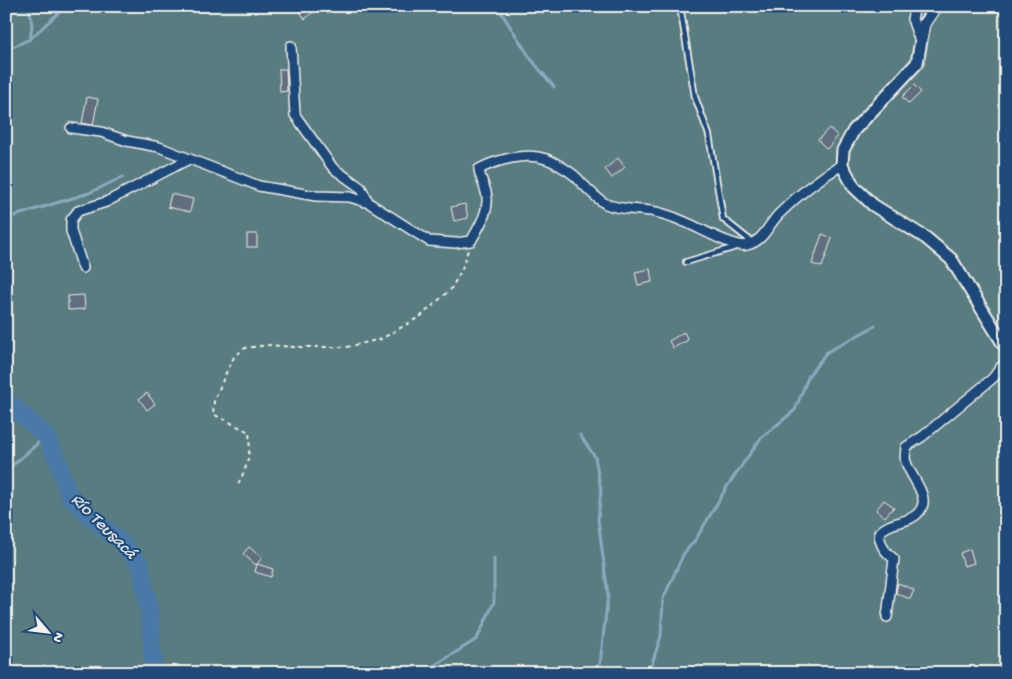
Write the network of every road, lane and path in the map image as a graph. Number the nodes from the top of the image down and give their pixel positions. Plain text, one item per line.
1 (680, 6) edge
2 (915, 6) edge
3 (936, 6) edge
4 (921, 44) junction
5 (291, 46) dead end
6 (71, 128) dead end
7 (190, 159) junction
8 (842, 165) junction
9 (369, 203) junction
10 (471, 241) junction
11 (753, 243) junction
12 (740, 246) junction
13 (686, 262) dead end
14 (83, 268) dead end
15 (1006, 348) edge
16 (1006, 364) edge
17 (238, 484) dead end
18 (887, 616) dead end

1 - 11 lane
2 - 4 street
3 - 4 street
4 - 8 street
5 - 9 street
6 - 7 street
7 - 9 street
7 - 14 street
8 - 11 street
8 - 15 street
9 - 10 street
10 - 12 street
10 - 17 path
11 - 12 street
12 - 13 lane
16 - 18 street

